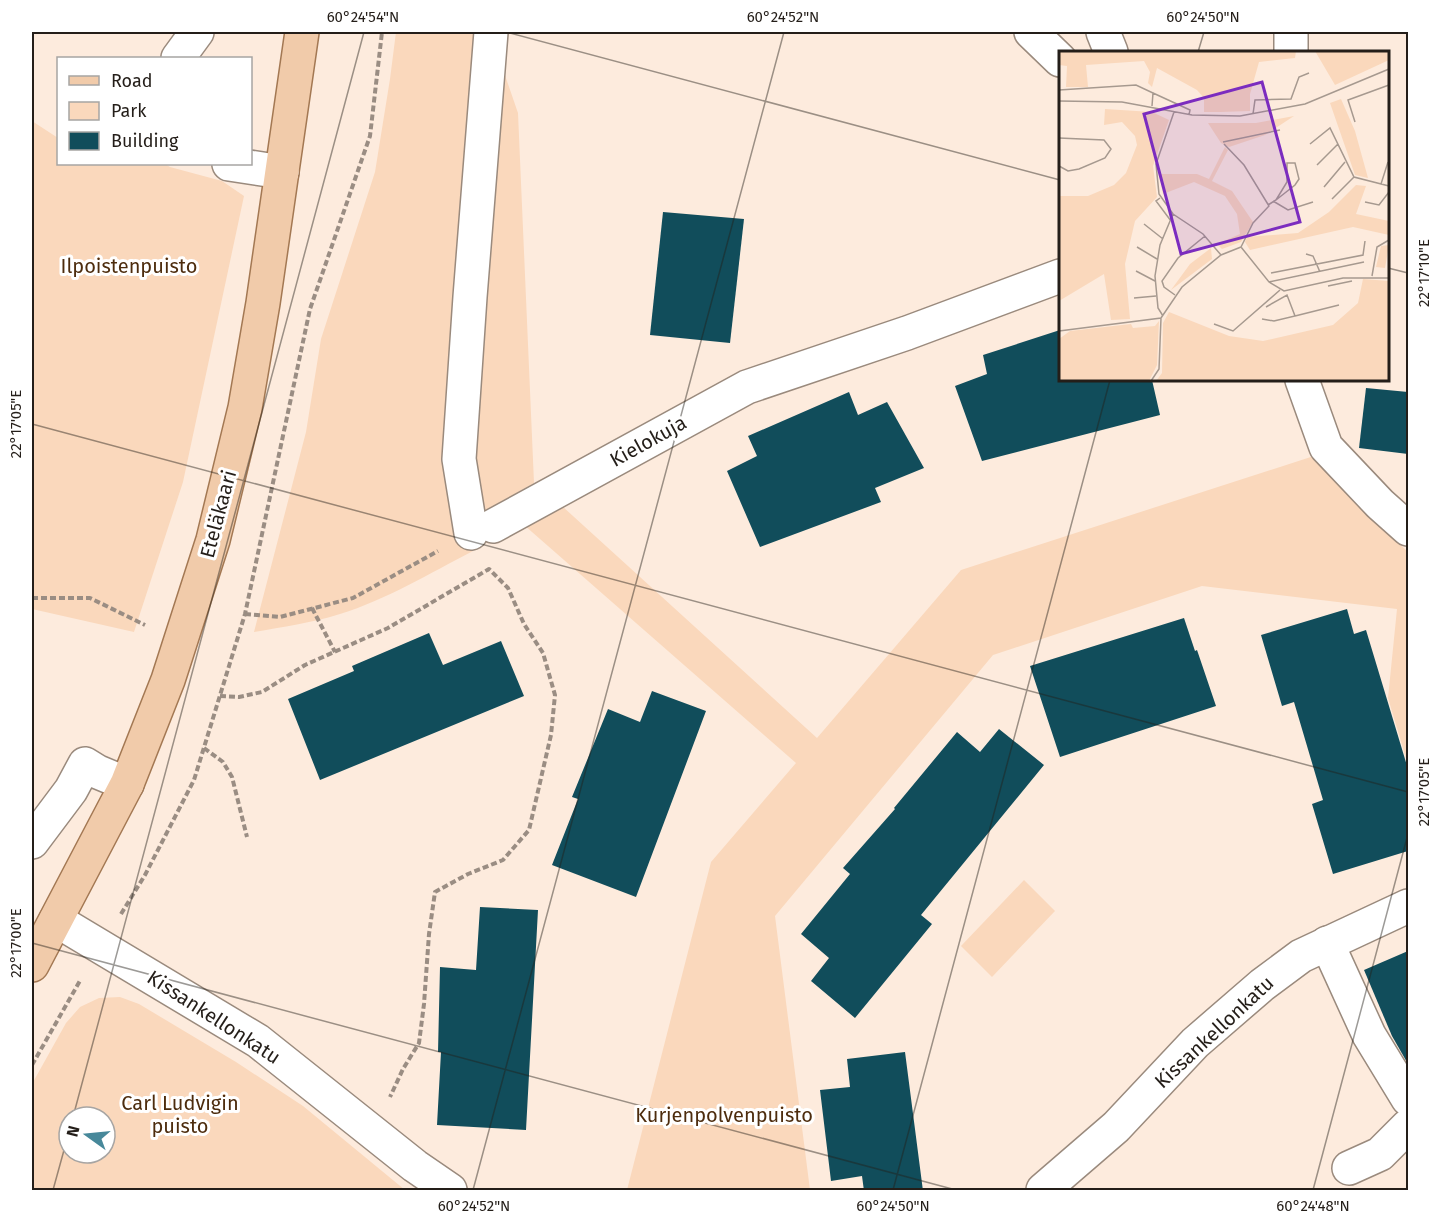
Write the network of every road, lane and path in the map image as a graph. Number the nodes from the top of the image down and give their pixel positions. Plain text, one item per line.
1 (196, 32) edge
2 (302, 32) edge
3 (491, 32) edge
4 (1031, 32) edge
5 (1103, 32) edge
6 (1291, 32) edge
7 (1111, 51) edge
8 (1291, 51) edge
9 (179, 57) edge
10 (1059, 59) edge
11 (236, 165) edge
12 (282, 172) junction
13 (1059, 276) edge
14 (1302, 381) edge
15 (482, 529) junction
16 (1408, 529) edge
17 (32, 598) edge
18 (312, 608) junction
19 (245, 614) dead end
20 (148, 627) dead end
21 (335, 652) junction
22 (220, 696) dead end
23 (204, 748) dead end
24 (127, 784) junction
25 (247, 837) dead end
26 (32, 842) edge
27 (1408, 906) edge
28 (56, 920) junction
29 (1327, 944) junction
30 (32, 965) edge
31 (78, 984) dead end
32 (32, 1065) edge
33 (1408, 1100) edge
34 (386, 1106) dead end
35 (1408, 1126) edge
36 (1349, 1168) dead end
37 (450, 1191) edge
38 (1043, 1191) edge

1 - 9 street
2 - 12 main road, Eteläkaari
3 - 15 street
4 - 10 street
5 - 7 street
6 - 8 street
11 - 12 street
12 - 24 main road, Eteläkaari
13 - 15 street, Kielokuja
14 - 16 street
15 - 18 path
17 - 20 path
18 - 19 path
18 - 21 path
21 - 22 path
21 - 34 path
23 - 25 path
24 - 26 street
24 - 28 main road, Eteläkaari
27 - 29 street, Kissankellonkatu
28 - 30 main road, Eteläkaari
28 - 37 street, Kissankellonkatu
29 - 33 street
29 - 38 street, Kissankellonkatu
31 - 32 path
35 - 36 street

